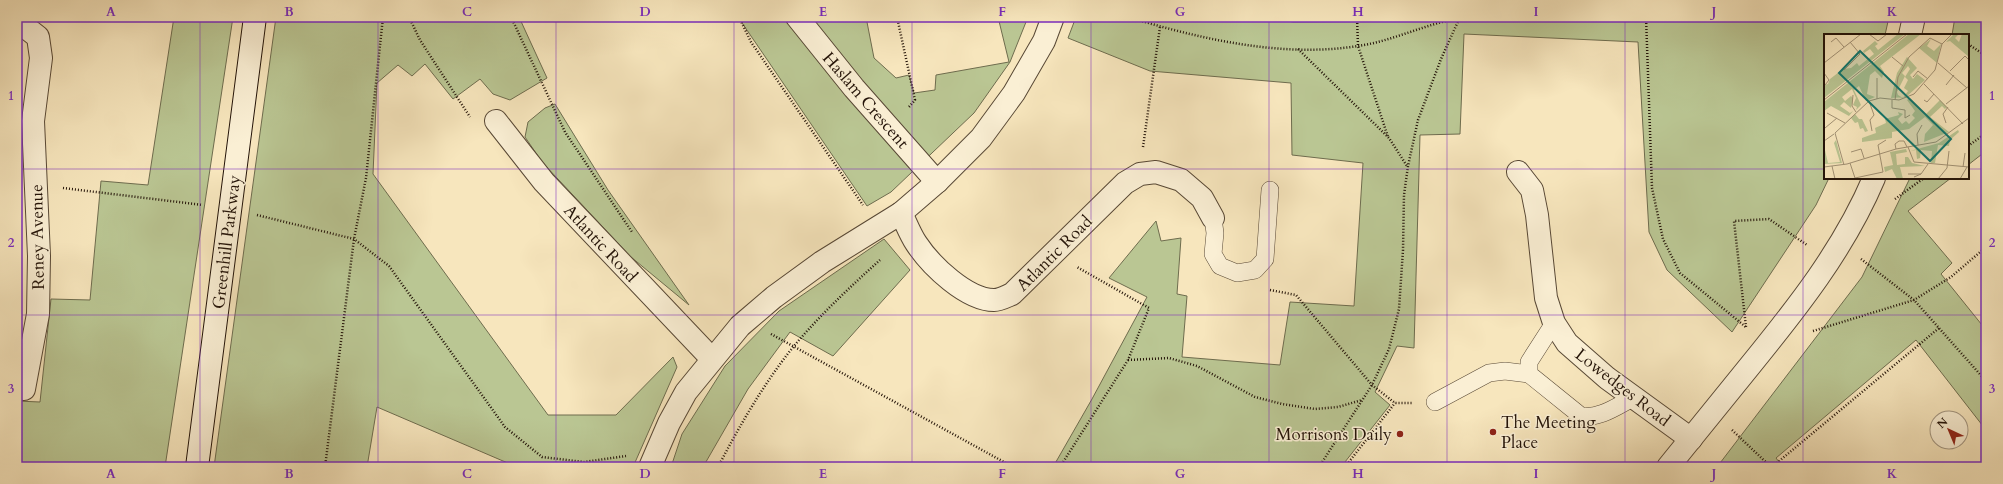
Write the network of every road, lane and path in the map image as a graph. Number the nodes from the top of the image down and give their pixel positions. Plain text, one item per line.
1 (255, 17) edge
2 (384, 17) edge
3 (409, 17) edge
4 (511, 17) edge
5 (739, 17) edge
6 (797, 17) edge
7 (897, 17) edge
8 (1054, 17) edge
9 (1128, 17) edge
10 (1357, 17) edge
11 (1466, 17) edge
12 (1646, 17) edge
13 (1914, 17) edge
14 (1459, 18) edge
15 (17, 26) edge
16 (1160, 27) junction
17 (1910, 34) edge
18 (1969, 45) edge
19 (1358, 46) junction
20 (1298, 50) junction
21 (1986, 56) edge
22 (496, 121) joint
23 (891, 130) junction
24 (1986, 133) edge
25 (1389, 138) junction
26 (1969, 145) edge
27 (1408, 166) junction
28 (1518, 172) dead end
29 (1140, 174) junction
30 (1874, 179) edge
31 (938, 182) junction
32 (37, 185) junction
33 (1270, 190) dead end
34 (231, 208) junction
35 (1213, 218) joint
36 (906, 223) junction
37 (878, 227) junction
38 (634, 235) dead end
39 (354, 240) junction
40 (1986, 247) edge
41 (1836, 252) junction
42 (1053, 254) junction
43 (1255, 270) junction
44 (1914, 300) junction
45 (746, 321) junction
46 (1554, 323) junction
47 (1746, 328) junction
48 (1939, 328) junction
49 (1811, 332) dead end
50 (1767, 345) junction
51 (794, 346) junction
52 (712, 359) junction
53 (1128, 360) junction
54 (1529, 374) junction
55 (1986, 381) edge
56 (1372, 385) junction
57 (24, 390) dead end
58 (1633, 398) junction
59 (1362, 400) junction
60 (1435, 402) joint
61 (1395, 403) junction
62 (1713, 411) junction
63 (1691, 439) junction
64 (654, 459) edge
65 (197, 467) edge
66 (325, 467) edge
67 (718, 467) edge
68 (1013, 467) edge
69 (1060, 467) edge
70 (1319, 467) edge
71 (1345, 467) edge
72 (1668, 467) edge
73 (1771, 467) edge

1 - 34 street, Greenhill Parkway
2 - 39 path
3 - 22 path
4 - 38 path
5 - 37 path
6 - 23 street, Haslam Crescent
7 - 23 path
8 - 31 street
9 - 16 path
10 - 19 path
11 - 14 path
12 - 47 path
13 - 17 street
14 - 19 path
14 - 27 path
15 - 32 street, Reney Avenue
16 - 20 path
16 - 29 path
18 - 21 path
19 - 20 path
19 - 25 path
20 - 25 path
22 - 52 street, Atlantic Road
23 - 31 street, Haslam Crescent
24 - 26 path
25 - 27 path
27 - 56 path
28 - 46 street, Lowedges Road
29 - 35 street
29 - 42 street, Atlantic Road
30 - 41 street
31 - 36 street
32 - 34 path
32 - 57 street, Reney Avenue
33 - 43 lane
34 - 39 path
34 - 65 street, Greenhill Parkway
35 - 43 lane
36 - 37 street
36 - 42 street, Atlantic Road
36 - 51 path
37 - 45 street
39 - 64 path
39 - 66 path
40 - 44 path
41 - 44 path
41 - 47 path
41 - 50 street
42 - 53 path
43 - 56 path
44 - 48 path
44 - 49 path
45 - 51 path
45 - 52 street
46 - 54 lane
46 - 58 street, Lowedges Road
47 - 50 path
48 - 55 path
48 - 73 path
50 - 62 street
51 - 67 path
51 - 68 path
52 - 64 street
53 - 59 path
53 - 69 path
54 - 58 lane
54 - 60 lane
56 - 59 path
56 - 61 path
58 - 63 street, Lowedges Road
59 - 70 path
60 - 61 path
61 - 71 path
62 - 63 street
62 - 73 path
63 - 72 street

